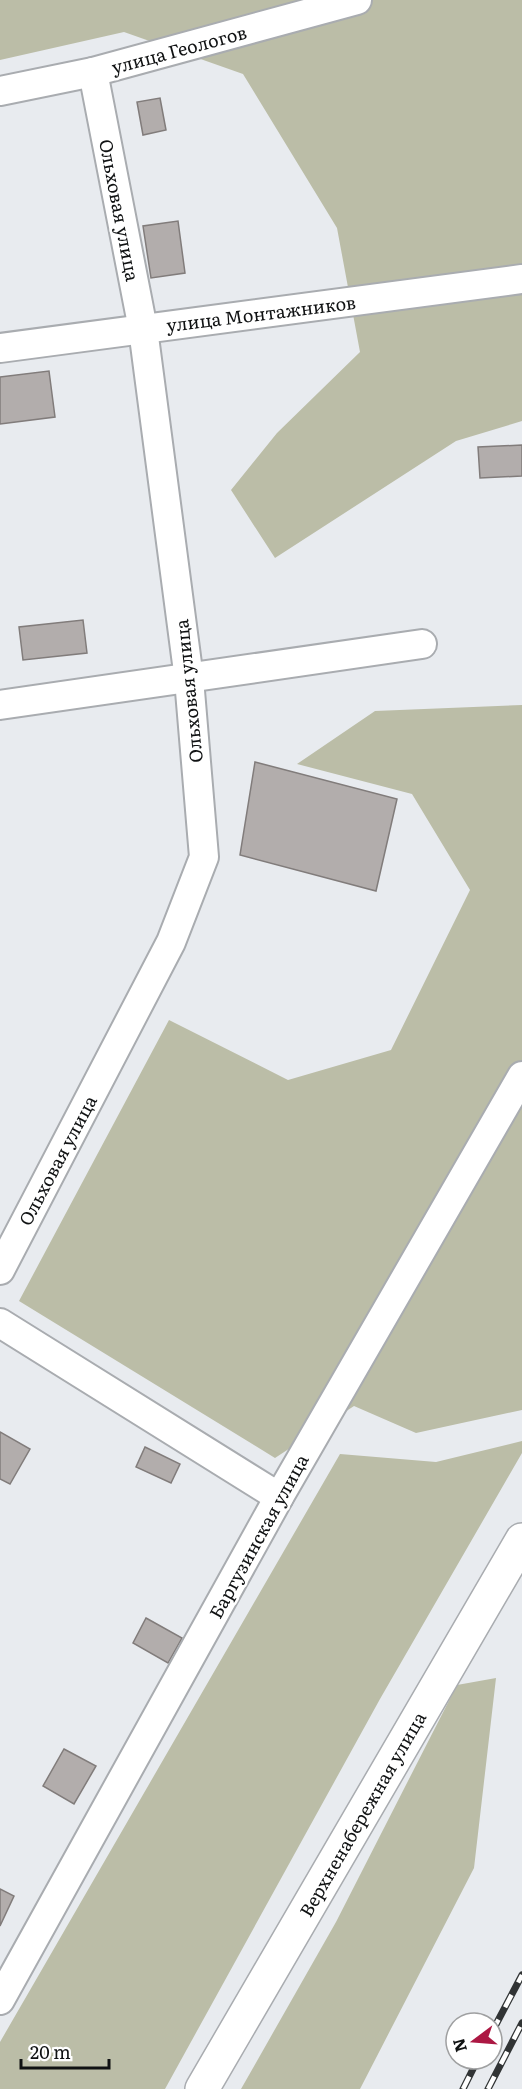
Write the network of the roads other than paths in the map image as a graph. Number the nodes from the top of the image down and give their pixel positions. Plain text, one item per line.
1 (357, 0) edge
2 (93, 72) junction
3 (0, 91) edge
4 (522, 279) edge
5 (143, 328) junction
6 (0, 348) edge
7 (422, 644) dead end
8 (189, 679) junction
9 (0, 705) edge
10 (522, 1076) edge
11 (0, 1270) edge
12 (0, 1323) edge
13 (279, 1497) junction
14 (522, 1540) edge
15 (0, 2000) edge
16 (202, 2089) edge

1 - 2 street, улица Геологов
2 - 3 street, улица Геологов
2 - 5 street, Ольховая улица
4 - 5 street, улица Монтажников
5 - 6 street, улица Монтажников
5 - 8 street, Ольховая улица
7 - 8 street
8 - 9 street
8 - 11 street, Ольховая улица
10 - 13 street, Баргузинская улица
12 - 13 street
13 - 15 street, Баргузинская улица
14 - 16 street, Верхненабережная улица

